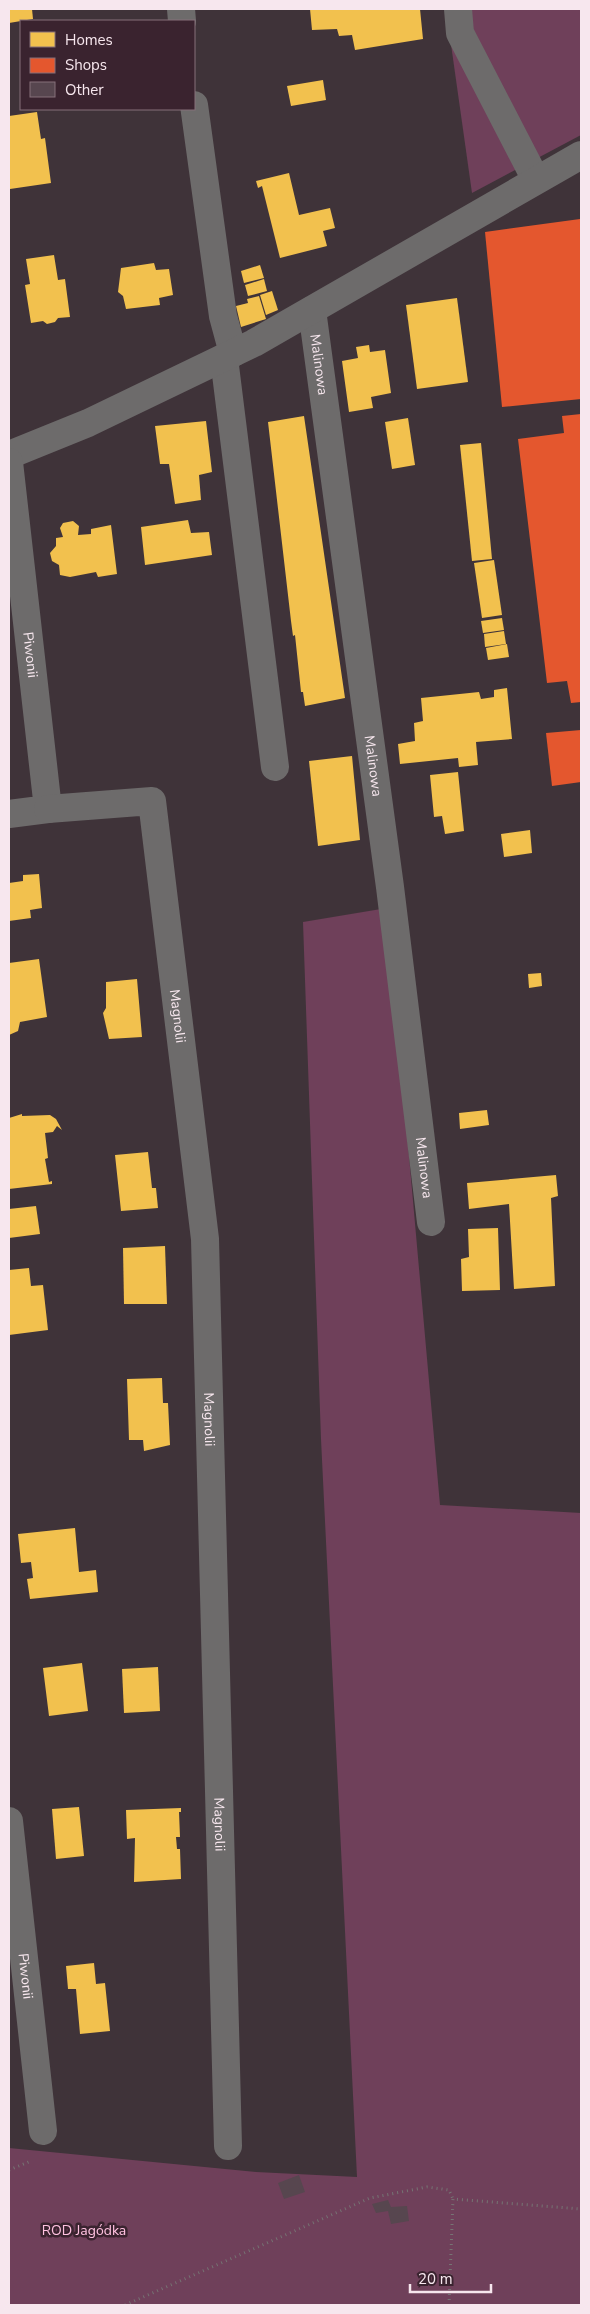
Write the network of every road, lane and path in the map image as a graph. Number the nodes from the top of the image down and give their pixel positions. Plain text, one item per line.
1 (458, 9) edge
2 (195, 110) edge
3 (581, 155) edge
4 (536, 180) junction
5 (312, 310) junction
6 (228, 355) junction
7 (9, 455) edge
8 (9, 462) edge
9 (275, 767) dead end
10 (48, 809) junction
11 (9, 814) edge
12 (431, 1222) dead end
13 (9, 1821) edge
14 (42, 2131) dead end
15 (228, 2146) dead end
16 (31, 2161) dead end
17 (9, 2170) edge
18 (453, 2199) junction
19 (581, 2209) edge
20 (125, 2305) edge
21 (450, 2305) edge

1 - 4 street
2 - 6 street
3 - 4 street, Malinowa
4 - 5 street, Malinowa
5 - 6 street, Malinowa
5 - 12 street, Malinowa
6 - 7 street, Malinowa
6 - 9 street
8 - 10 street, Piwonii
10 - 11 street
10 - 15 street, Magnolii
13 - 14 street, Piwonii
16 - 17 path
18 - 19 path
18 - 20 path
18 - 21 path

